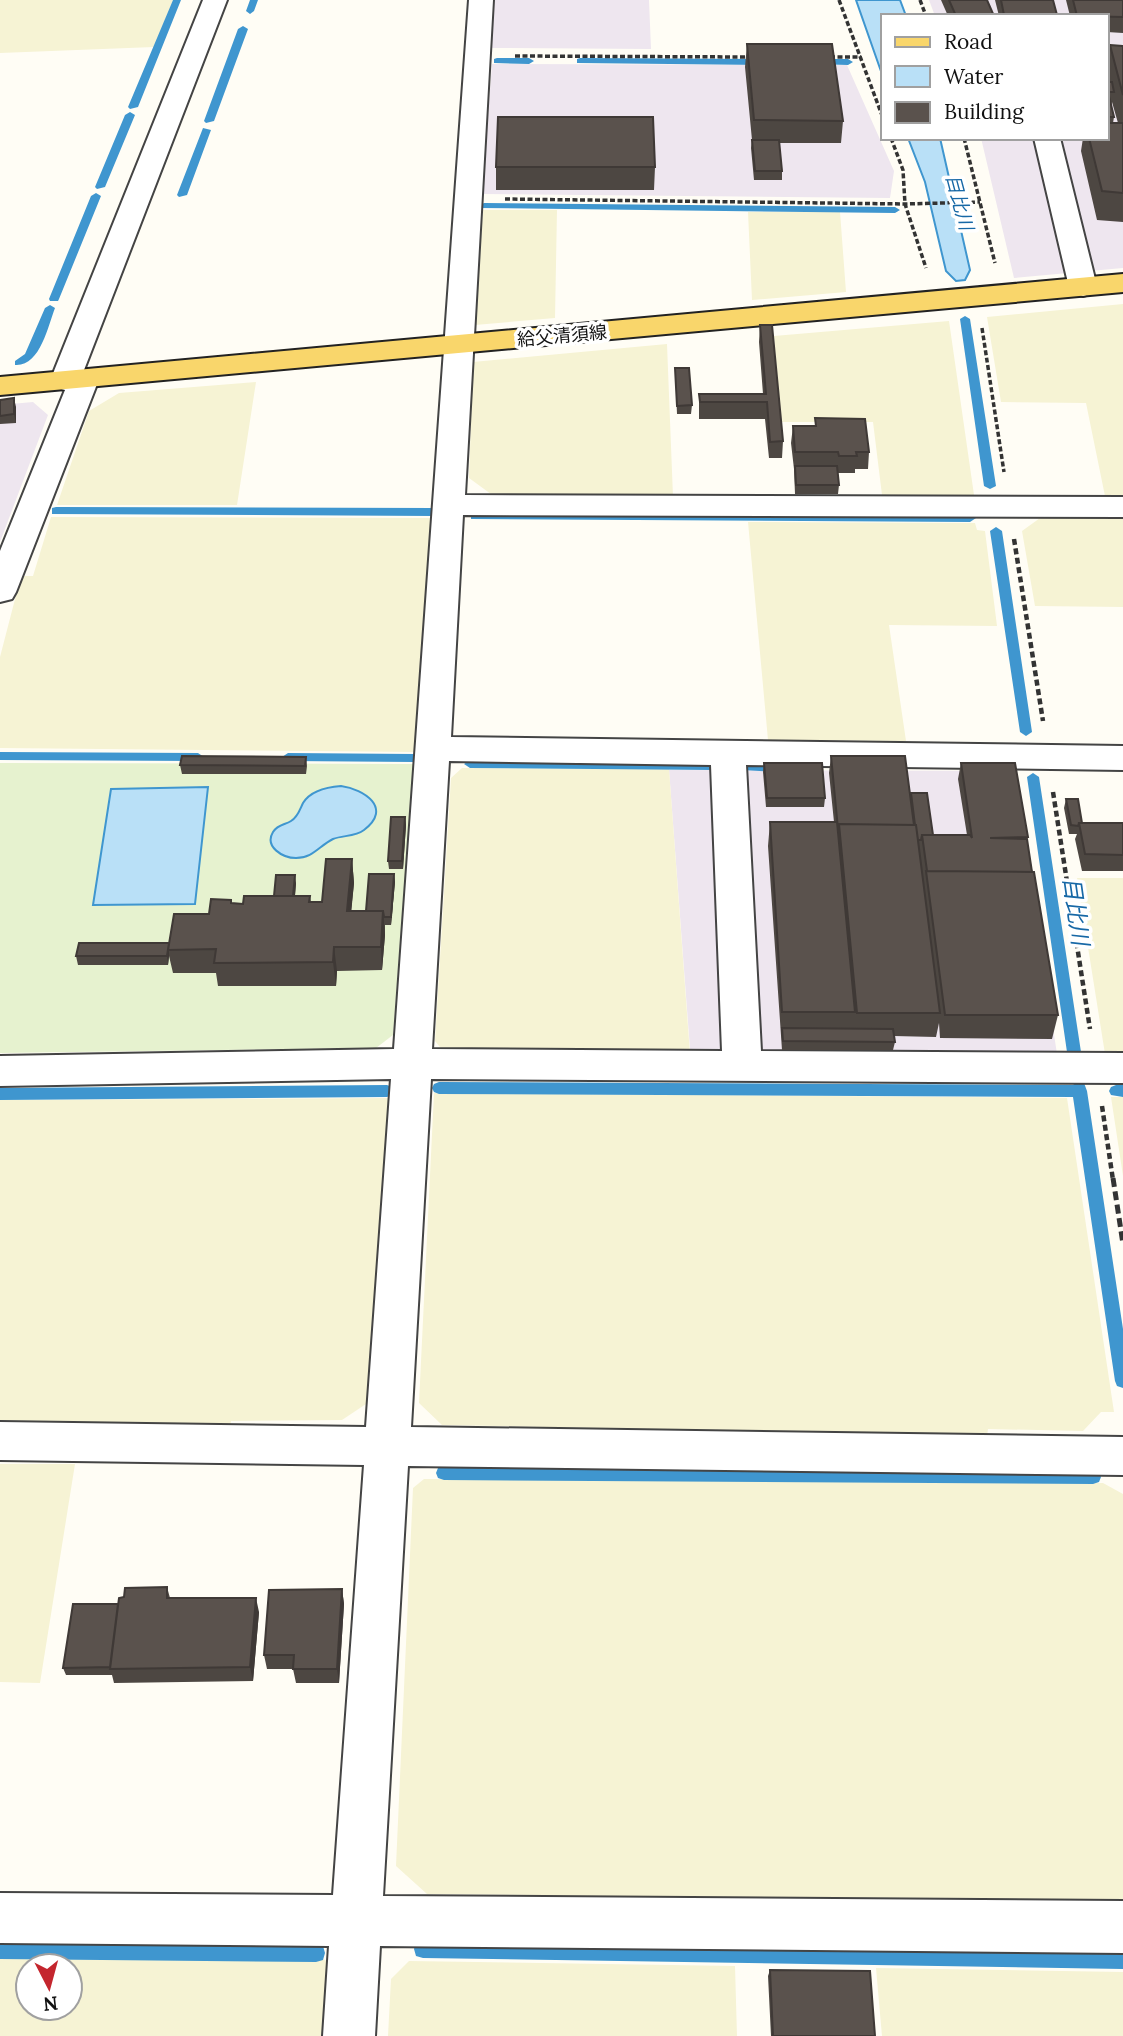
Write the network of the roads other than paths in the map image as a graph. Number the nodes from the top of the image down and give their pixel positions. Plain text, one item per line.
1 (215, 0) edge
2 (481, 0) edge
3 (1047, 140) edge
4 (1123, 283) edge
5 (1083, 287) junction
6 (458, 345) junction
7 (74, 380) junction
8 (0, 386) edge
9 (448, 505) junction
10 (33, 507) junction
11 (1123, 507) edge
12 (0, 509) edge
13 (0, 592) edge
14 (432, 749) junction
15 (728, 753) junction
16 (1123, 758) edge
17 (412, 1064) junction
18 (742, 1066) junction
19 (1123, 1068) edge
20 (0, 1071) edge
21 (0, 1441) edge
22 (387, 1446) junction
23 (1123, 1456) edge
24 (0, 1918) edge
25 (356, 1921) junction
26 (1123, 1927) edge
27 (349, 2036) edge

1 - 7 street
2 - 6 street
3 - 5 street
4 - 5 main road, 給父清須線
5 - 6 main road, 給父清須線
6 - 7 main road, 給父清須線
6 - 9 street
7 - 8 main road, 給父清須線
7 - 10 street
9 - 11 street
9 - 14 street
10 - 12 street
10 - 13 street
14 - 15 street
14 - 17 street
15 - 16 street
15 - 18 street
17 - 18 street
17 - 20 street
17 - 22 street
18 - 19 street
21 - 22 street
22 - 23 street
22 - 25 street
24 - 25 street
25 - 26 street
25 - 27 street

